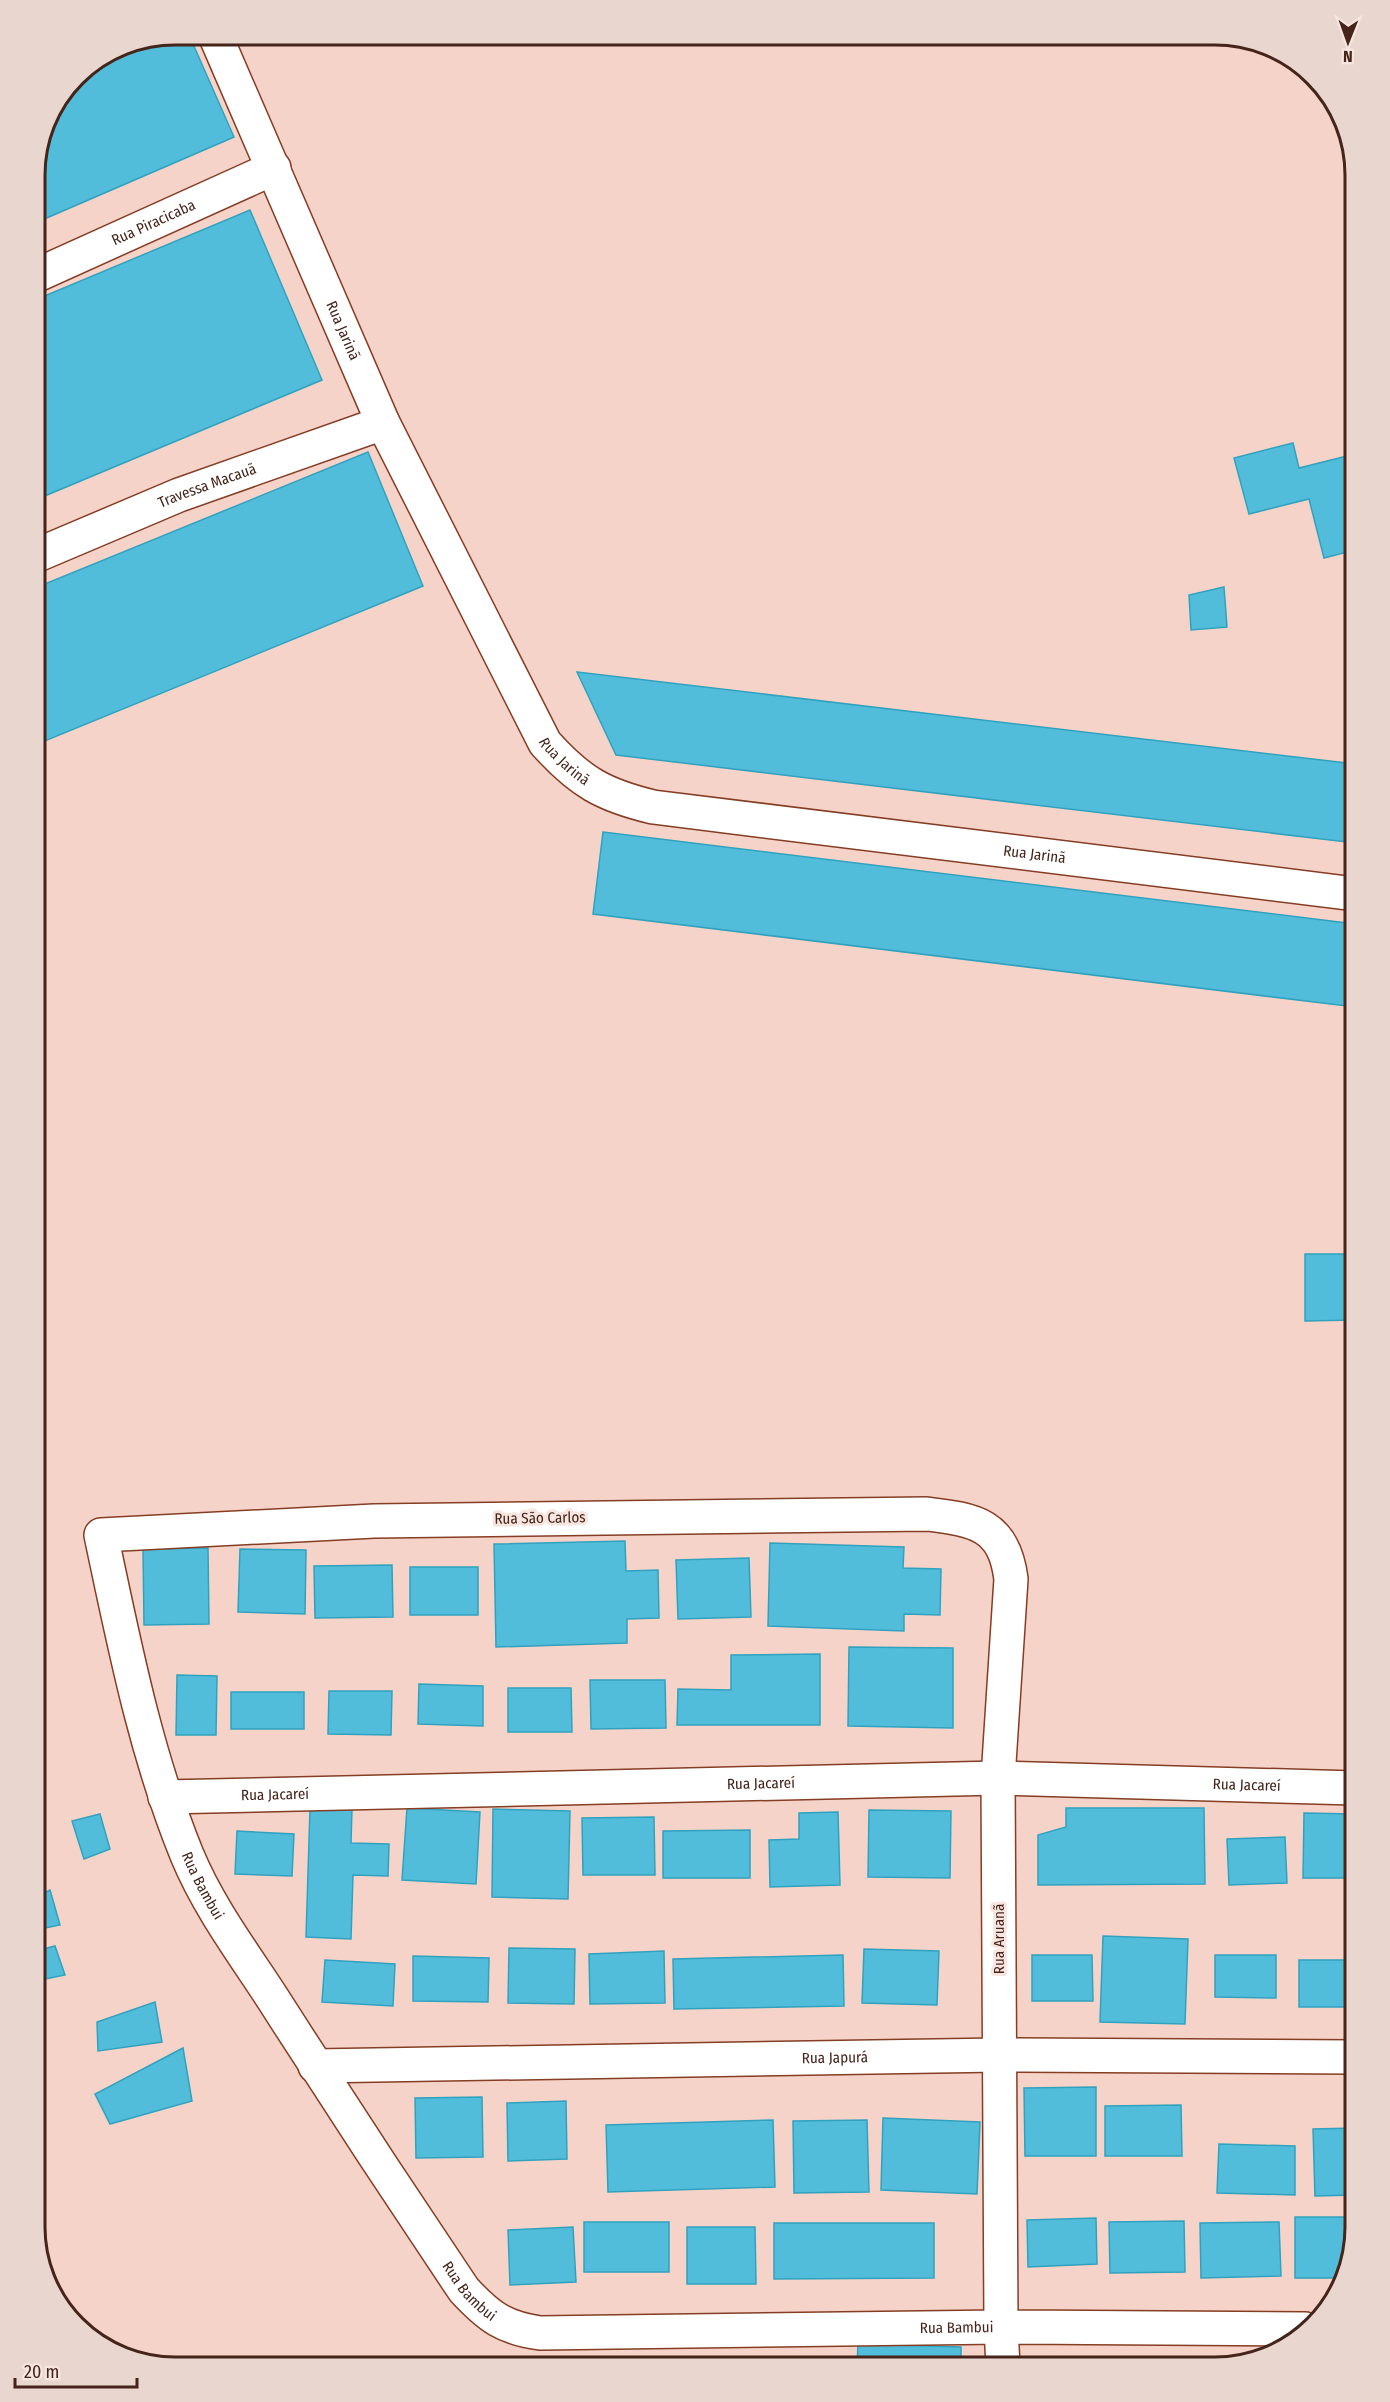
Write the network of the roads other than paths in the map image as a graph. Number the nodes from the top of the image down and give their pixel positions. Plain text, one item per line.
1 (220, 45) edge
2 (274, 168) junction
3 (45, 271) edge
4 (383, 423) junction
5 (45, 552) edge
6 (1345, 893) edge
7 (978, 1523) joint
8 (101, 1535) joint
9 (999, 1778) junction
10 (1345, 1788) edge
11 (165, 1797) junction
12 (999, 2055) junction
13 (1345, 2057) edge
14 (315, 2066) junction
15 (1001, 2326) junction
16 (1271, 2342) edge
17 (1003, 2357) edge

1 - 2 street, Rua Jarinã
2 - 3 street, Rua Piracicaba
2 - 4 street, Rua Jarinã
4 - 5 street, Travessa Macauã
4 - 6 street, Rua Jarinã
7 - 8 street, Rua São Carlos
7 - 9 street, Rua Aruanã
8 - 11 street, Rua Bambui
9 - 10 street, Rua Jacareí
9 - 11 street, Rua Jacareí
9 - 12 street, Rua Aruanã
11 - 14 street, Rua Bambui
12 - 13 street, Rua Japurá
12 - 14 street, Rua Japurá
12 - 15 street, Rua Aruanã
14 - 15 street, Rua Bambui
15 - 16 street, Rua Bambui
15 - 17 street, Rua Aruanã

